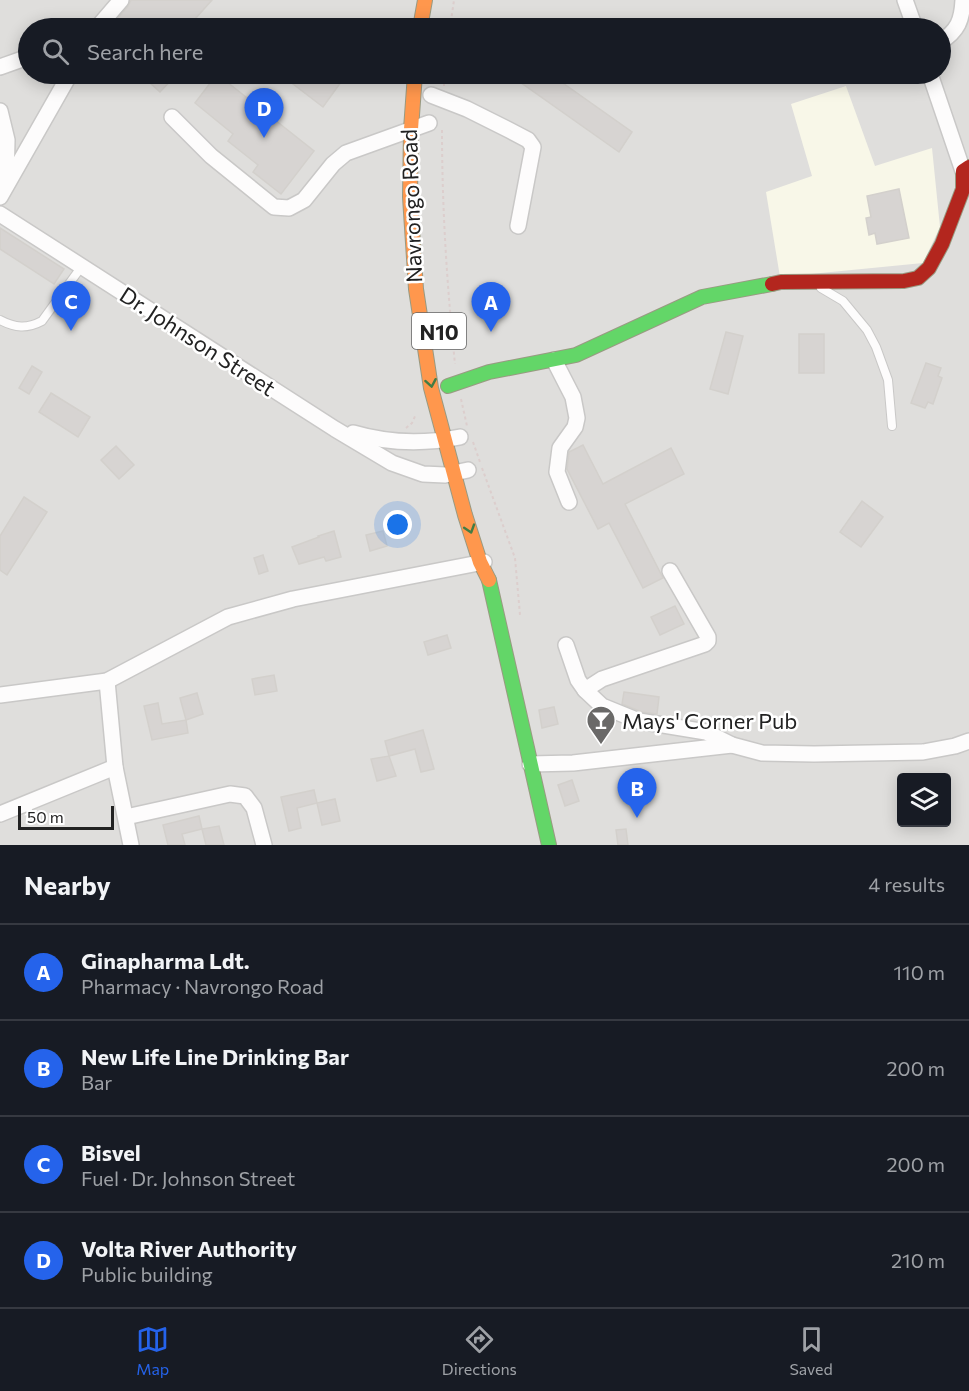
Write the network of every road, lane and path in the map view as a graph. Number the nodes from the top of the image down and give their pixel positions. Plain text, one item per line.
1 (121, 0) edge
2 (425, 0) edge
3 (454, 0) edge
4 (905, 0) edge
5 (963, 0) edge
6 (106, 18) edge
7 (422, 18) edge
8 (451, 18) edge
9 (911, 18) edge
10 (951, 36) edge
11 (18, 61) edge
12 (0, 67) edge
13 (64, 84) edge
14 (415, 84) edge
15 (439, 84) edge
16 (934, 84) edge
17 (435, 93) junction
18 (0, 111) edge
19 (172, 117) dead end
20 (433, 126) junction
21 (411, 129) junction
22 (967, 170) edge
23 (3, 192) edge
24 (0, 214) edge
25 (518, 226) dead end
26 (82, 266) junction
27 (811, 281) junction
28 (0, 320) edge
29 (554, 360) junction
30 (450, 385) junction
31 (892, 426) dead end
32 (336, 429) junction
33 (462, 450) junction
34 (569, 502) dead end
35 (482, 524) dead end
36 (485, 562) junction
37 (670, 571) dead end
38 (520, 615) dead end
39 (566, 645) dead end
40 (106, 681) junction
41 (585, 690) junction
42 (0, 695) edge
43 (969, 741) edge
44 (732, 745) junction
45 (530, 764) junction
46 (115, 767) junction
47 (0, 814) edge
48 (126, 818) junction
49 (131, 845) edge
50 (264, 845) edge
51 (549, 845) edge

1 - 6 street
2 - 7 main road
3 - 8 path
4 - 9 street
5 - 10 street
11 - 12 street
13 - 23 street
14 - 21 main road, Navrongo Road / N10
15 - 17 path
16 - 22 street
17 - 20 main road, Navrongo Road
17 - 25 street
18 - 23 street
19 - 21 street
20 - 21 street
20 - 30 path
21 -> 33 main road, Navrongo Road / N10
22 - 27 main road
24 - 26 street, Dr. Johnson Street
26 - 28 lane
26 - 32 street, Dr. Johnson Street
27 - 29 main road
27 - 31 lane
29 - 30 main road
29 - 34 street
30 - 33 path
32 - 33 street, Dr. Johnson Street
32 - 33 street, Dr. Johnson Street
33 -> 36 main road, N10
33 - 38 path
35 - 36 main road, N10
36 - 40 street
36 - 45 main road, N10
37 - 41 street
39 - 41 street
40 - 42 street
40 - 46 street
41 - 44 street
43 - 44 street
44 - 45 street
45 - 51 main road, N10
46 - 47 street
46 - 48 street
48 - 49 street
48 - 50 street

